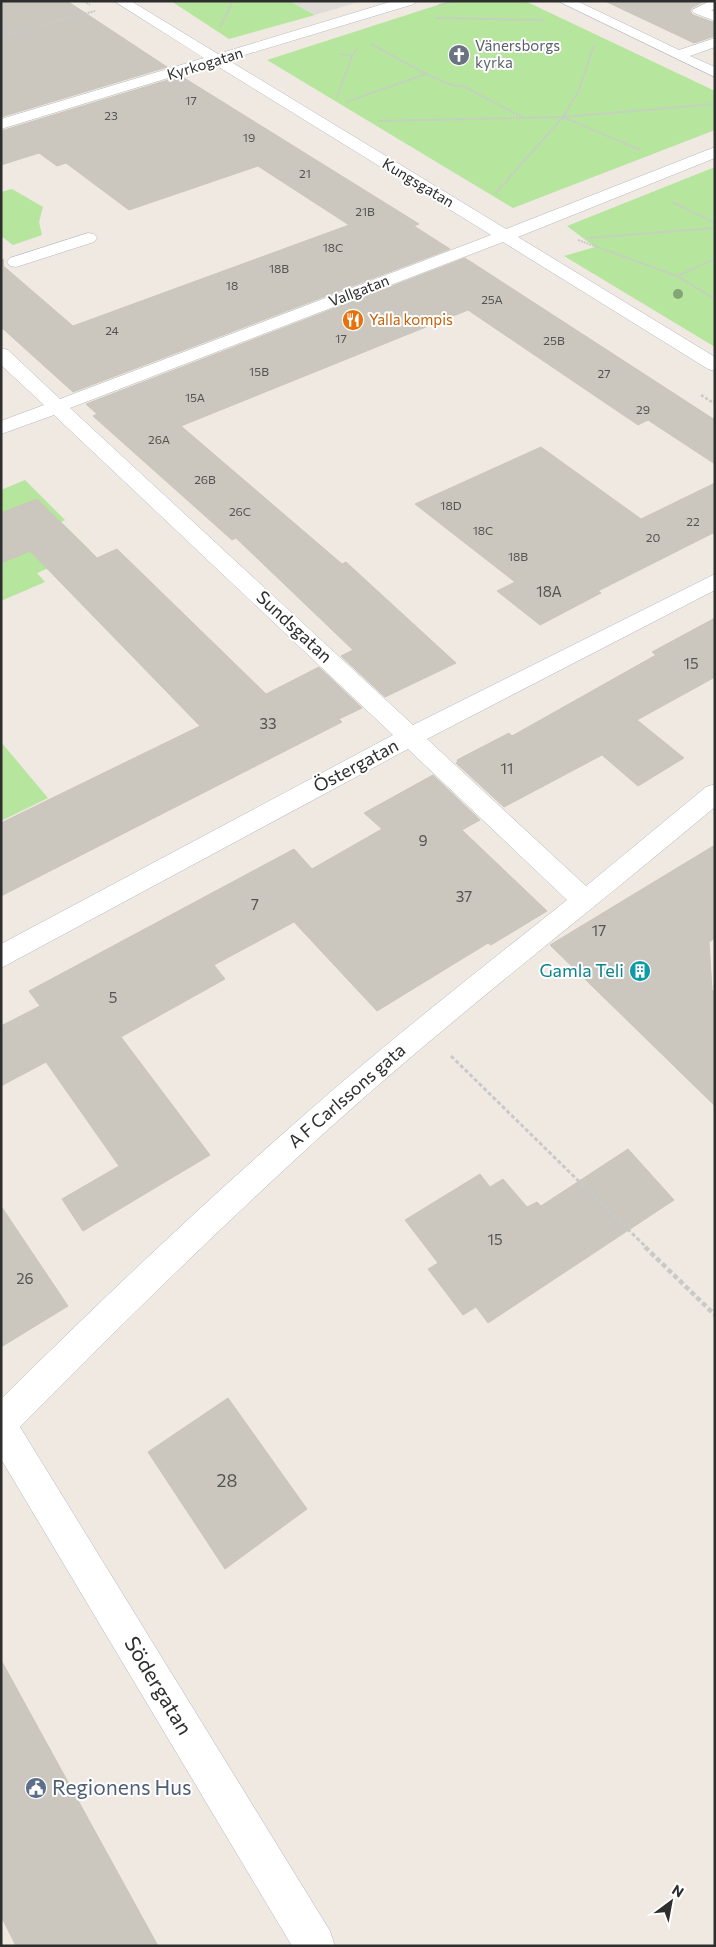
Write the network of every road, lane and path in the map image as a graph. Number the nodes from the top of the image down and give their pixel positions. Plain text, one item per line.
1 (122, 1) edge
2 (233, 1) edge
3 (408, 1) edge
4 (565, 1) edge
5 (715, 4) edge
6 (98, 10) dead end
7 (430, 16) dead end
8 (715, 17) edge
9 (546, 20) dead end
10 (220, 28) dead end
11 (1, 37) edge
12 (364, 40) dead end
13 (715, 42) edge
14 (594, 43) dead end
15 (358, 48) dead end
16 (678, 55) junction
17 (216, 60) junction
18 (715, 73) edge
19 (426, 74) junction
20 (336, 98) dead end
21 (343, 103) dead end
22 (715, 104) edge
23 (8, 107) dead end
24 (523, 117) junction
25 (563, 117) junction
26 (22, 118) junction
27 (369, 121) dead end
28 (1, 124) edge
29 (715, 152) edge
30 (675, 168) junction
31 (492, 198) dead end
32 (504, 236) junction
33 (88, 238) dead end
34 (576, 239) dead end
35 (715, 259) edge
36 (16, 262) dead end
37 (676, 276) junction
38 (715, 299) edge
39 (1, 354) edge
40 (715, 365) edge
41 (58, 406) junction
42 (1, 428) edge
43 (715, 581) edge
44 (412, 736) junction
45 (715, 793) edge
46 (586, 901) junction
47 (1, 957) edge
48 (424, 1030) junction
49 (715, 1315) edge
50 (1, 1425) edge
51 (315, 1946) edge

1 - 17 street, Kungsgatan
2 - 10 path
3 - 17 street, Kyrkogatan
4 - 16 street
5 - 8 street
6 - 11 path
7 - 9 path
12 - 19 path
13 - 16 street
14 - 25 path
15 - 20 path
16 - 18 street
17 - 26 street, Kyrkogatan
17 - 32 street, Kungsgatan
19 - 21 path
19 - 24 path
22 - 25 path
23 - 26 street
24 - 25 path
24 - 27 path
25 - 30 path
25 - 31 path
26 - 28 street, Kyrkogatan
29 - 30 street, Vallgatan
30 - 32 street, Vallgatan
32 - 40 street, Kungsgatan
32 - 41 street, Vallgatan
33 - 36 street
34 - 37 path
35 - 37 path
37 - 38 path
39 - 41 street, Sundsgatan
41 - 42 street, Vallgatan
41 - 44 street, Sundsgatan
43 - 44 street, Östergatan
44 - 46 street, Sundsgatan
44 - 47 street, Östergatan
45 - 46 street, A F Carlssons gata
46 - 48 street, A F Carlssons gata
48 - 49 path
48 - 50 street, A F Carlssons gata
50 - 51 street, Södergatan

